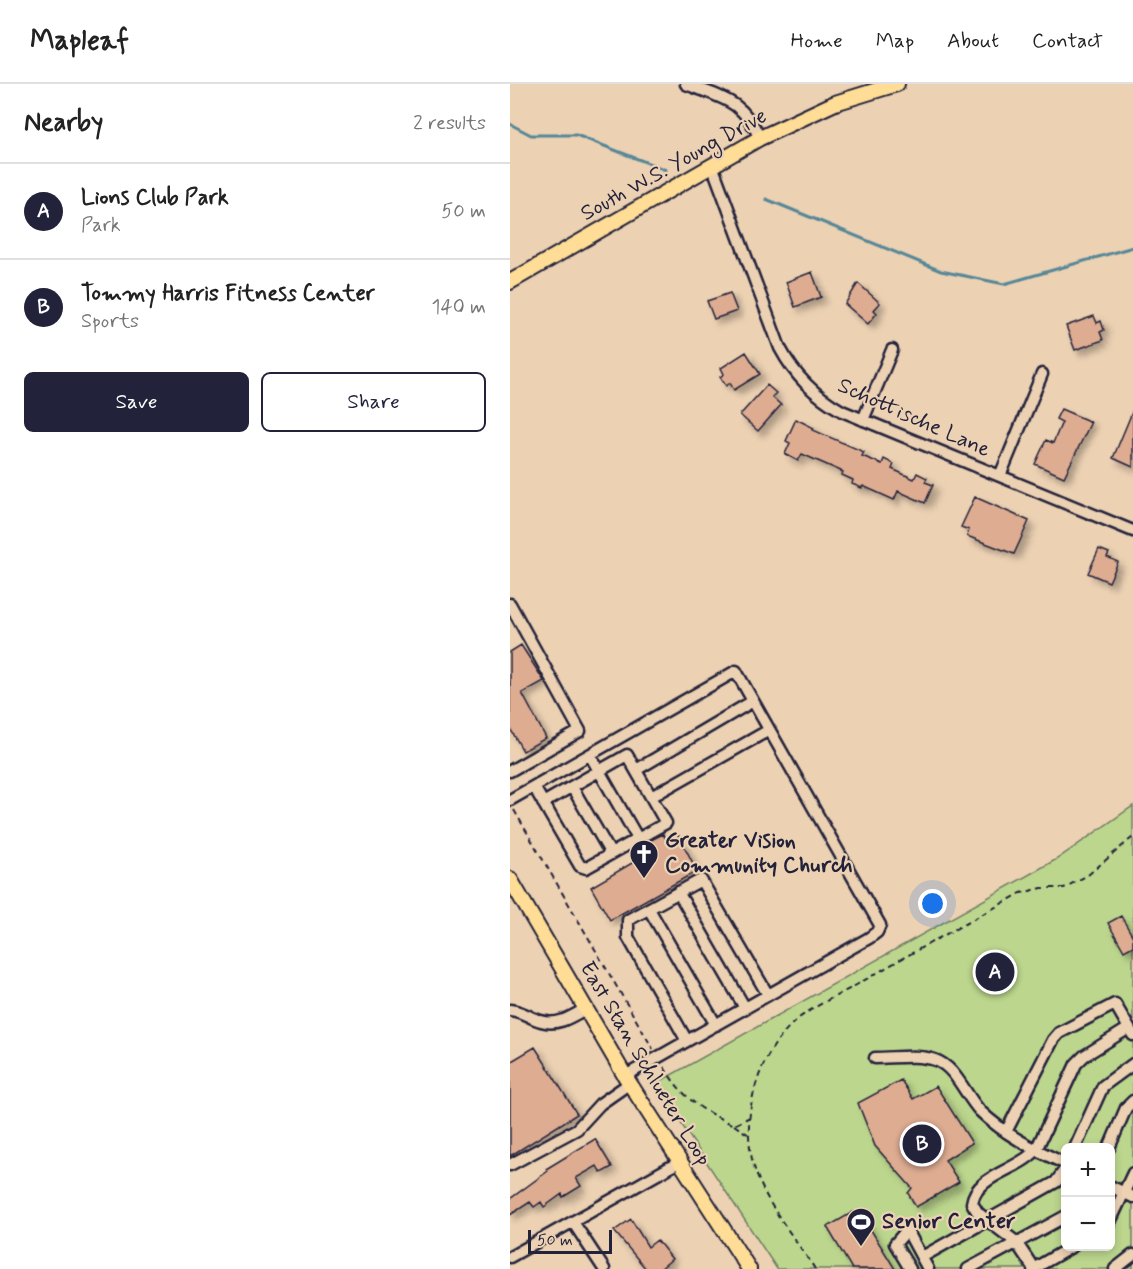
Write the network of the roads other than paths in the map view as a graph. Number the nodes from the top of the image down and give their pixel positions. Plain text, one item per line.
1 (686, 84) edge
2 (897, 84) edge
3 (760, 138) junction
4 (712, 165) junction
5 (510, 282) edge
6 (892, 350) dead end
7 (1042, 374) dead end
8 (863, 420) junction
9 (1000, 476) junction
10 (1133, 531) edge
11 (510, 604) edge
12 (753, 701) junction
13 (769, 730) junction
14 (590, 755) junction
15 (511, 768) edge
16 (636, 770) junction
17 (599, 771) junction
18 (534, 787) junction
19 (572, 787) junction
20 (651, 797) junction
21 (510, 802) edge
22 (543, 803) junction
23 (638, 839) junction
24 (610, 854) junction
25 (510, 879) edge
26 (678, 892) junction
27 (650, 909) junction
28 (768, 995) junction
29 (745, 1008) junction
30 (585, 1009) junction
31 (510, 1010) edge
32 (716, 1025) junction
33 (1131, 1031) edge
34 (687, 1041) junction
35 (875, 1058) dead end
36 (1133, 1064) edge
37 (627, 1080) junction
38 (1133, 1101) edge
39 (1006, 1132) junction
40 (1077, 1143) edge
41 (1111, 1143) edge
42 (1036, 1150) junction
43 (680, 1162) junction
44 (1061, 1164) edge
45 (510, 1165) edge
46 (1061, 1173) edge
47 (1133, 1173) edge
48 (1128, 1194) edge
49 (1115, 1214) edge
50 (1061, 1217) edge
51 (989, 1220) junction
52 (573, 1222) junction
53 (1016, 1242) junction
54 (1065, 1251) edge
55 (1133, 1255) edge
56 (510, 1257) edge
57 (922, 1257) junction
58 (604, 1269) edge
59 (749, 1269) edge
60 (909, 1269) edge
61 (928, 1269) edge
62 (968, 1269) edge
63 (1034, 1269) edge
64 (1115, 1269) edge

1 - 3 street
2 - 3 main road, South W.S. Young Drive
3 - 4 main road, South W.S. Young Drive
4 - 5 main road, South W.S. Young Drive
4 - 8 street, Schottische Lane
6 - 8 street
7 - 9 street
8 - 9 street, Schottische Lane
9 - 10 street, Schottische Lane
11 - 15 street
12 - 13 street
12 - 14 street
12 - 16 street
13 - 20 street
13 - 28 street
14 - 17 street
14 - 18 street
16 - 17 street
16 - 20 street
17 - 19 street
17 - 23 street
18 - 21 street
18 - 22 street
19 - 22 street
19 - 24 street
20 - 23 street
22 - 24 street
23 - 24 street
25 - 30 main road, East Stan Schlueter Loop
26 - 27 street
26 - 28 street
26 - 29 street
27 - 32 street
27 - 34 street
28 - 29 street
29 - 32 street
30 - 31 street
30 - 37 main road, East Stan Schlueter Loop
32 - 34 street
33 - 39 street
33 - 42 street
34 - 37 street
35 - 39 street
36 - 40 street
37 - 43 main road, East Stan Schlueter Loop
37 - 45 street
38 - 41 street
39 - 42 street
42 - 44 street
42 - 51 street
43 - 52 street
43 - 59 main road, East Stan Schlueter Loop
46 - 51 street
47 - 48 street
48 - 49 street
50 - 53 street
51 - 53 street
51 - 57 street
52 - 56 street
52 - 58 street
53 - 62 street
53 - 63 street
54 - 63 street
55 - 64 street
57 - 60 street
57 - 61 street

